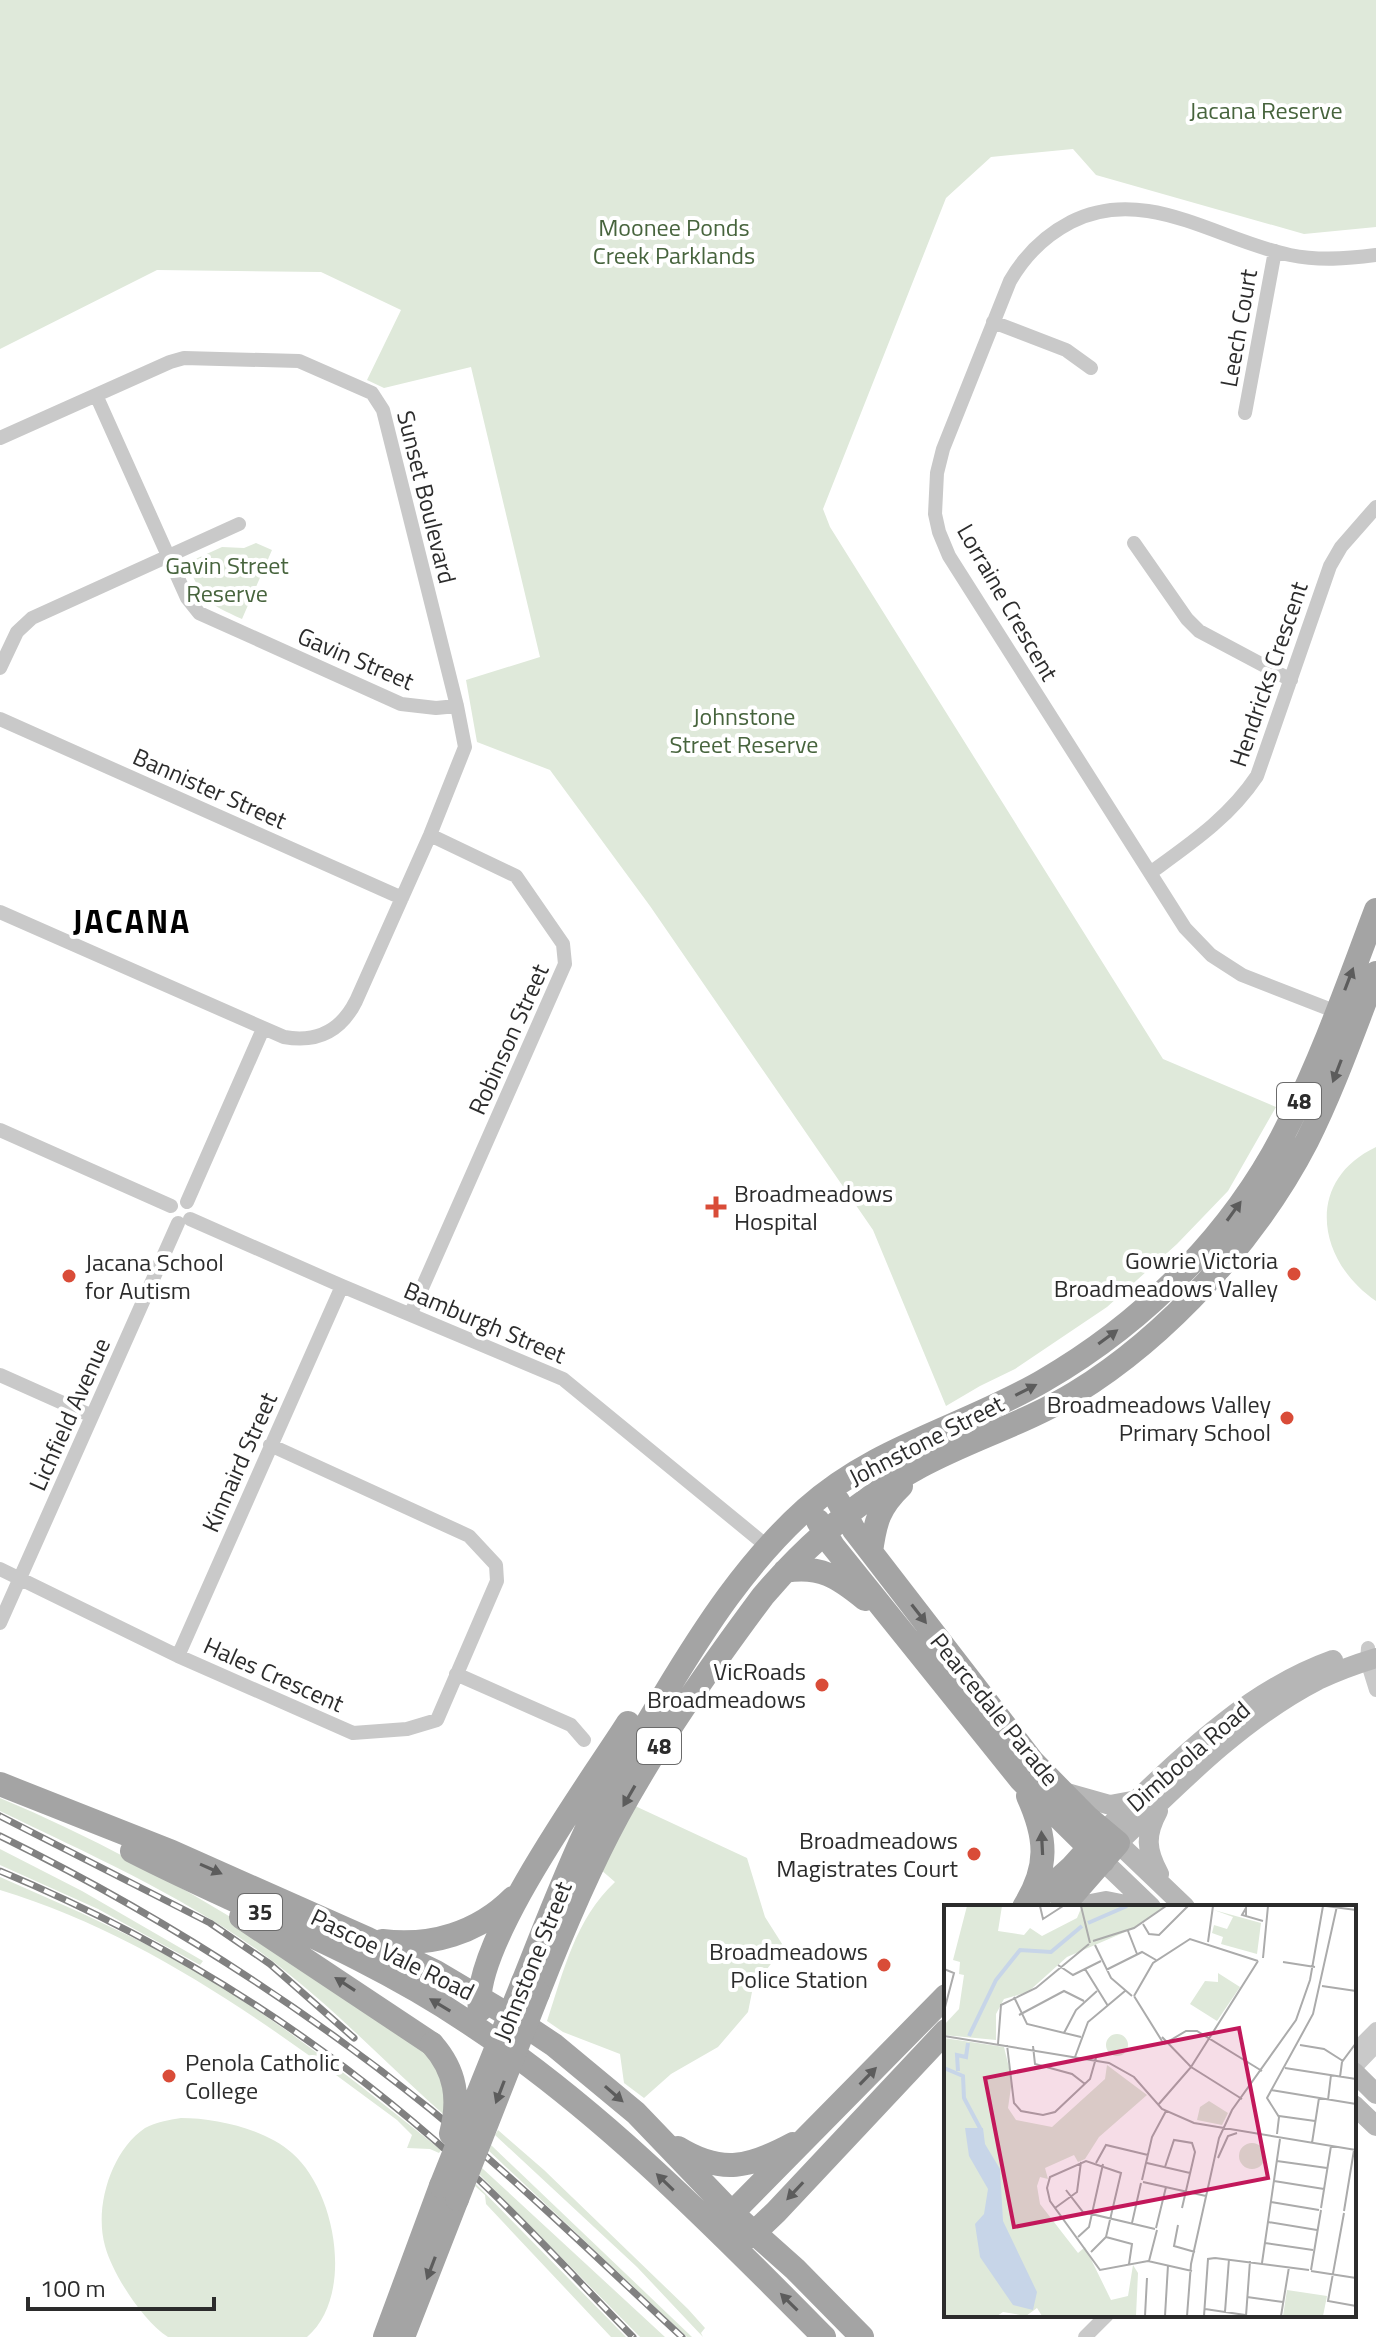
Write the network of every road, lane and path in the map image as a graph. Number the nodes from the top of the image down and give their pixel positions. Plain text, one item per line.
1 (1275, 251) junction
2 (1376, 255) edge
3 (993, 322) junction
4 (1091, 368) dead end
5 (96, 395) junction
6 (1245, 413) dead end
7 (0, 438) edge
8 (1376, 507) edge
9 (239, 524) dead end
10 (1134, 543) dead end
11 (168, 556) junction
12 (0, 668) edge
13 (1291, 680) junction
14 (457, 706) junction
15 (0, 719) edge
16 (430, 835) junction
17 (1150, 873) junction
18 (402, 898) junction
19 (1376, 910) edge
20 (0, 912) edge
21 (1376, 973) edge
22 (1347, 1016) junction
23 (263, 1029) junction
24 (0, 1130) edge
25 (1265, 1189) junction
26 (187, 1202) junction
27 (171, 1206) junction
28 (184, 1221) junction
29 (342, 1286) junction
30 (411, 1313) junction
31 (0, 1375) edge
32 (92, 1416) junction
33 (270, 1445) junction
34 (923, 1465) junction
35 (832, 1489) junction
36 (810, 1505) junction
37 (845, 1516) junction
38 (825, 1535) junction
39 (768, 1547) junction
40 (871, 1552) junction
41 (0, 1569) edge
42 (785, 1571) junction
43 (20, 1579) junction
44 (721, 1603) junction
45 (0, 1623) edge
46 (895, 1623) junction
47 (736, 1633) junction
48 (1372, 1654) edge
49 (178, 1656) junction
50 (456, 1674) junction
51 (970, 1679) junction
52 (1376, 1690) edge
53 (951, 1695) junction
54 (661, 1700) junction
55 (1240, 1720) junction
56 (584, 1740) dead end
57 (1021, 1780) junction
58 (4, 1786) edge
59 (1060, 1791) junction
60 (1166, 1797) junction
61 (1138, 1799) junction
62 (1104, 1846) junction
63 (170, 1870) junction
64 (523, 1887) junction
65 (1165, 1887) junction
66 (1027, 1905) edge
67 (1029, 1905) edge
68 (1063, 1905) edge
69 (1085, 1905) edge
70 (1126, 1905) edge
71 (1149, 1905) edge
72 (1183, 1905) edge
73 (368, 1939) junction
74 (531, 1987) junction
75 (479, 1997) junction
76 (944, 1998) edge
77 (1376, 2029) edge
78 (944, 2033) edge
79 (1376, 2046) edge
80 (505, 2049) junction
81 (1356, 2049) edge
82 (1356, 2069) edge
83 (1356, 2073) edge
84 (1376, 2094) edge
85 (1356, 2107) edge
86 (1376, 2126) edge
87 (814, 2132) junction
88 (662, 2138) junction
89 (449, 2193) junction
90 (732, 2213) junction
91 (755, 2232) junction
92 (726, 2242) junction
93 (1105, 2317) edge
94 (385, 2337) edge
95 (403, 2337) edge
96 (824, 2337) edge
97 (862, 2337) edge
98 (1085, 2337) edge

1 - 2 street, Lorraine Crescent
1 - 3 street, Lorraine Crescent
1 - 6 street, Leech Court
3 - 4 street
3 - 17 street, Lorraine Crescent
5 - 7 street, Sunset Boulevard
5 - 11 street, Gavin Street
5 - 14 street, Sunset Boulevard
8 - 13 street, Hendricks Crescent
9 - 11 street
10 - 13 street
11 - 12 street
11 - 14 street, Gavin Street
13 - 17 street, Hendricks Crescent
14 - 16 street, Sunset Boulevard
15 - 18 street, Bannister Street
16 - 18 street, Sunset Boulevard
16 - 30 street, Robinson Street
17 - 22 street, Lorraine Crescent
18 - 23 street, Sunset Boulevard
22 -> 19 main road, Johnstone Street / 48
20 - 23 street, Sunset Boulevard
21 - 22 main road, Johnstone Street / 48
22 - 25 main road, Johnstone Street / 48
23 - 26 street
24 - 27 street
25 - 34 main road, Johnstone Street / 48
35 -> 25 main road, Johnstone Street / 48
26 - 27 street
26 - 28 street
27 - 28 street
28 - 29 street, Bamburgh Street
28 - 32 street, Lichfield Avenue
29 - 30 street, Bamburgh Street
29 - 33 street, Kinnaird Street
30 - 39 street, Bamburgh Street
31 - 32 street
32 - 43 street, Lichfield Avenue
33 - 49 street, Kinnaird Street
33 - 50 street, Hales Crescent
34 - 37 main road, Johnstone Street / 48
34 - 40 main road
35 - 36 main road, Johnstone Street / 48
35 - 37 main road, Pearcedale Parade
36 - 38 main road, Pearcedale Parade
36 - 39 main road, Johnstone Street / 48
37 - 38 main road, Johnstone Street / 48
37 - 40 main road, Pearcedale Parade
38 - 42 main road, Johnstone Street / 48
38 - 46 main road, Pearcedale Parade
39 - 44 main road, Johnstone Street / 48
40 -> 51 main road, Pearcedale Parade
41 - 43 street, Hales Crescent
42 - 46 main road
42 - 47 main road, Johnstone Street / 48
43 - 45 street, Lichfield Avenue
43 - 49 street, Hales Crescent
44 - 54 main road, Johnstone Street / 48
44 - 64 main road
46 - 53 main road, Pearcedale Parade
47 - 54 main road
47 -> 74 main road, Johnstone Street / 48
48 - 52 street
48 - 55 street, Dimboola Road
49 - 50 street, Hales Crescent
50 - 56 street
51 - 53 main road
51 - 59 main road, Pearcedale Parade
53 - 57 main road, Pearcedale Parade
54 - 74 main road, Johnstone Street / 48
55 - 60 street, Dimboola Road
55 - 61 street, Dimboola Road
57 - 62 main road, Pearcedale Parade
66 -> 57 main road
58 - 63 main road, Pascoe Vale Road / 35
58 -> 73 main road, Pascoe Vale Road / 35
59 - 61 street
59 - 62 main road, Pearcedale Parade
60 - 62 street, Dimboola Road
60 - 65 street
61 - 62 street, Dimboola Road
62 - 65 street, Pearcedale Parade
62 - 67 main road, Dimboola Road
62 - 68 main road, Dimboola Road
62 - 71 street, Pearcedale Parade
80 -> 63 main road, Pascoe Vale Road / 35
89 -> 63 main road, bridge
64 - 73 main road
64 - 75 main road
65 - 72 street, Pearcedale Parade
69 - 70 street
73 - 75 main road, Pascoe Vale Road / 35
74 - 89 main road, Johnstone Street / 48, bridge
75 - 80 main road
75 -> 88 main road, Pascoe Vale Road / 35
87 -> 76 main road
77 - 81 street
78 -> 91 main road
79 - 82 street
92 -> 80 main road, Pascoe Vale Road / 35
83 - 84 street
85 - 86 street
87 - 88 main road
87 - 90 main road
88 - 90 main road, Pascoe Vale Road / 35
89 - 94 main road, 48
89 -> 95 main road, 48
90 - 91 main road, Pascoe Vale Road / 35
90 - 92 main road
91 - 92 main road
91 - 97 main road, Pascoe Vale Road / 35
96 -> 92 main road, Pascoe Vale Road / 35
93 - 98 street

